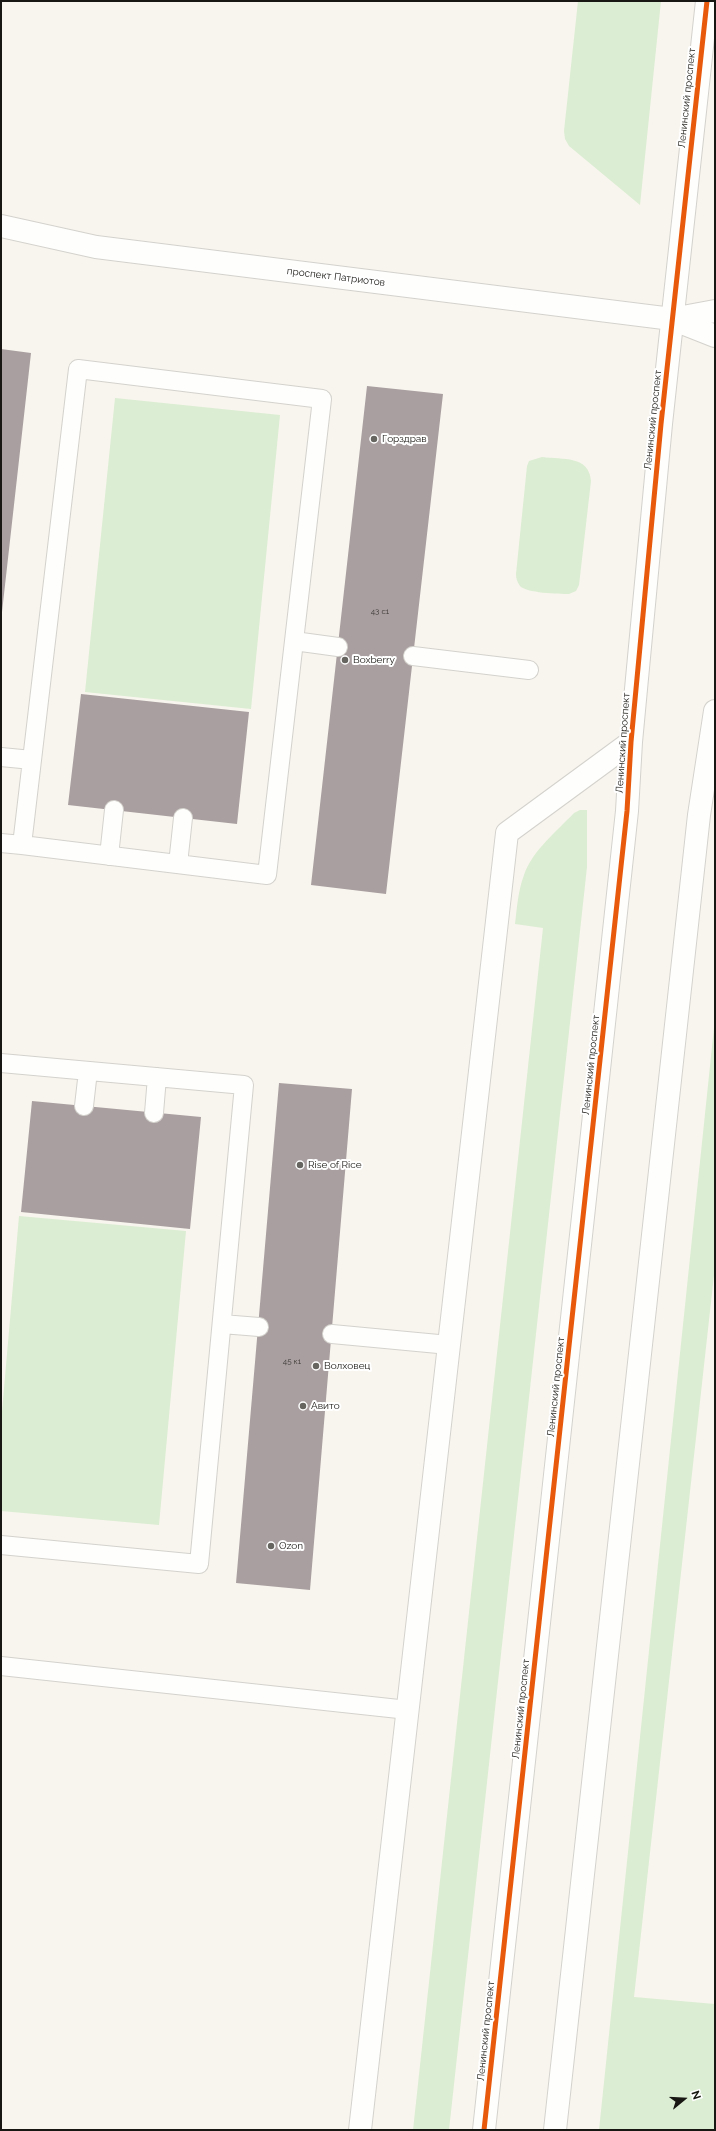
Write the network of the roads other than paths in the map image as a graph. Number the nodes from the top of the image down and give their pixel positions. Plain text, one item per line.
1 (707, 1) edge
2 (1, 226) edge
3 (715, 311) edge
4 (672, 319) junction
5 (715, 336) edge
6 (294, 641) junction
7 (338, 647) dead end
8 (413, 656) dead end
9 (529, 670) dead end
10 (715, 711) edge
11 (631, 742) junction
12 (1, 757) edge
13 (32, 760) junction
14 (114, 810) dead end
15 (183, 818) dead end
16 (1, 843) edge
17 (22, 845) junction
18 (109, 856) junction
19 (178, 864) junction
20 (1, 1063) edge
21 (88, 1071) junction
22 (157, 1077) junction
23 (84, 1106) dead end
24 (154, 1113) dead end
25 (222, 1324) junction
26 (259, 1327) dead end
27 (332, 1334) dead end
28 (449, 1345) junction
29 (1, 1546) edge
30 (1, 1666) edge
31 (408, 1710) junction
32 (360, 2130) edge
33 (484, 2130) edge
34 (555, 2130) edge

1 - 4 street, Ленинский проспект
2 - 4 street, проспект Патриотов
3 - 4 street, проспект Патриотов
4 - 5 street, проспект Патриотов
4 - 11 street, Ленинский проспект
6 - 7 lane
6 - 13 lane
6 - 19 lane
8 - 9 lane
10 - 34 street
11 - 28 street
11 - 33 street, Ленинский проспект
12 - 13 lane
13 - 17 lane
14 - 18 lane
15 - 19 lane
16 - 17 lane
17 - 18 lane
18 - 19 lane
20 - 21 lane
21 - 22 lane
21 - 23 lane
22 - 24 lane
22 - 25 lane
25 - 26 lane
25 - 29 lane
27 - 28 lane
28 - 31 street
30 - 31 lane
31 - 32 street

